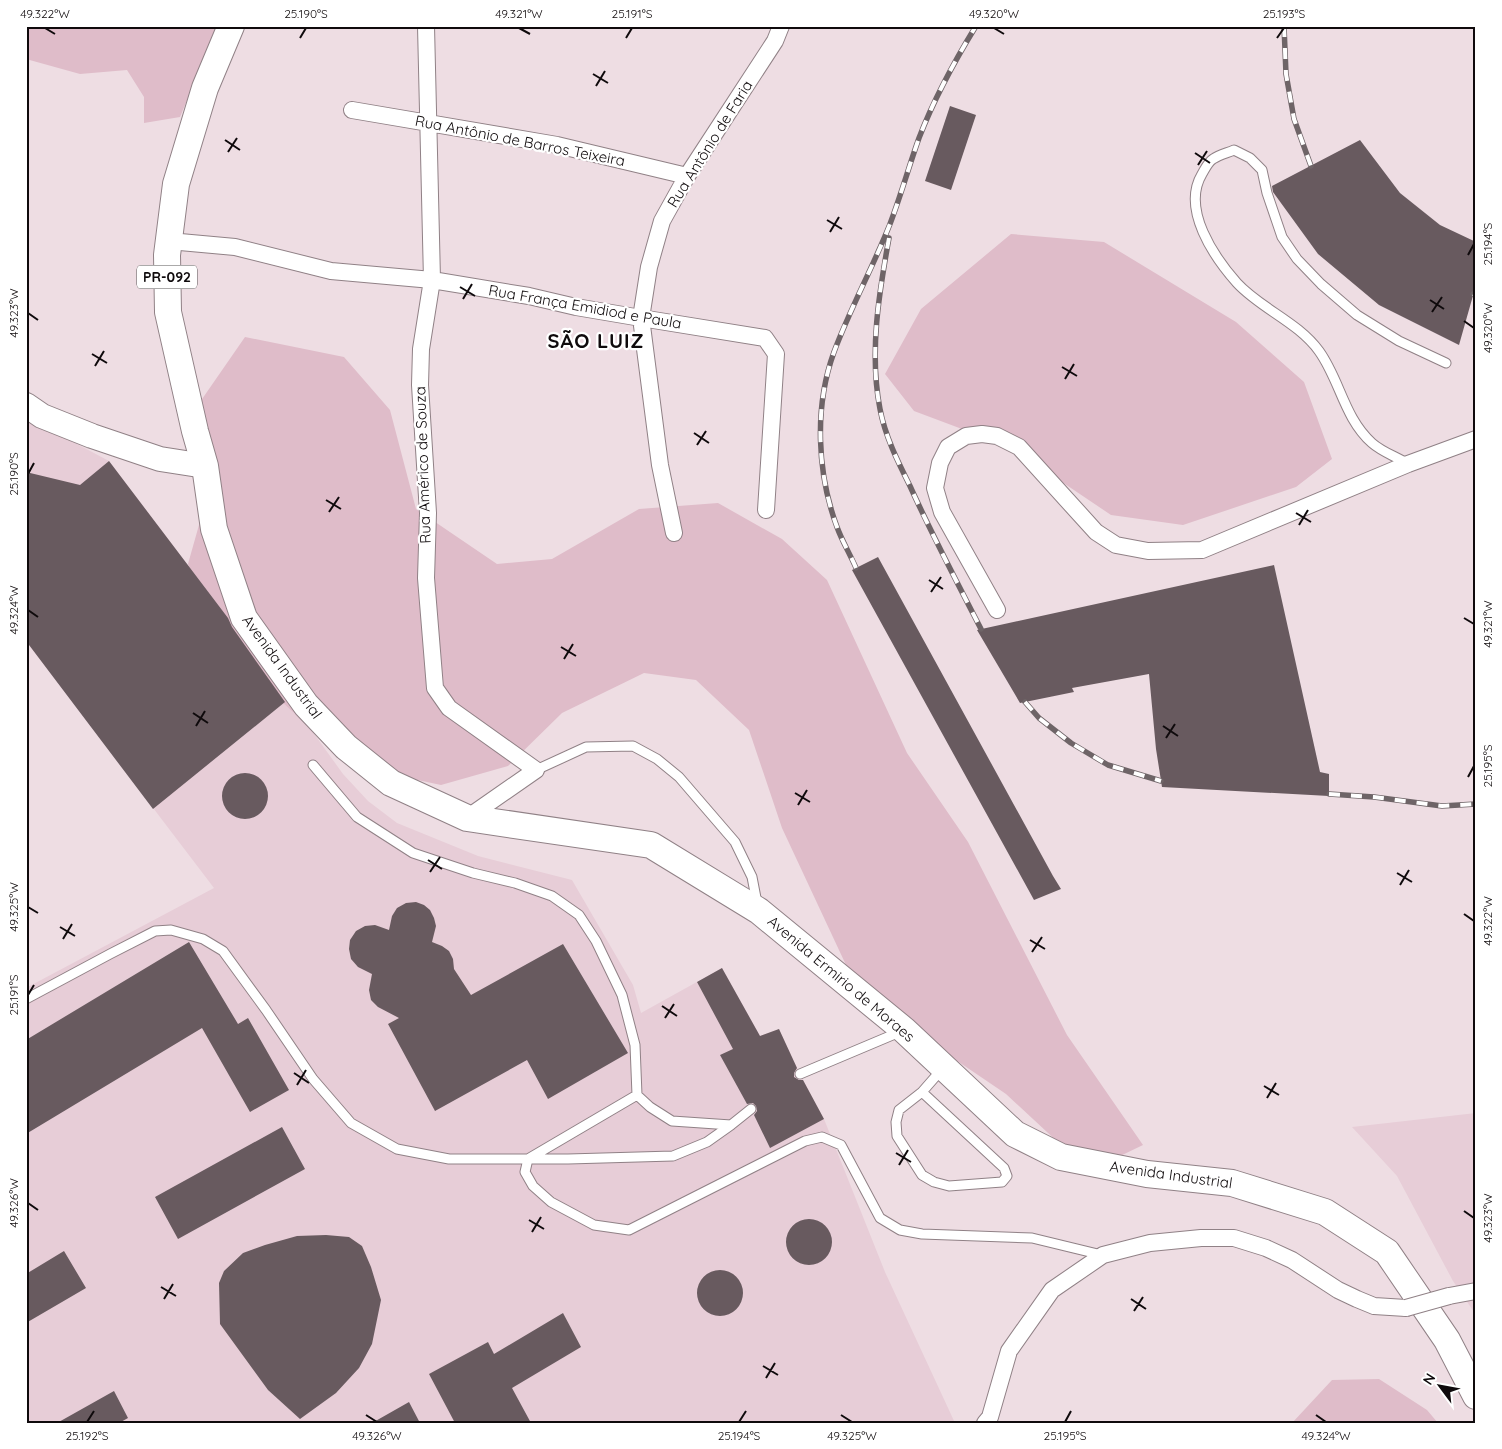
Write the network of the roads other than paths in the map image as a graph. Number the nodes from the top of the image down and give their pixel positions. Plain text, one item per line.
1 (231, 26) edge
2 (426, 26) edge
3 (781, 26) edge
4 (352, 110) dead end
5 (428, 122) junction
6 (687, 176) junction
7 (169, 241) junction
8 (432, 280) junction
9 (642, 318) junction
10 (1446, 364) dead end
11 (26, 405) edge
12 (1476, 440) edge
13 (1408, 464) junction
14 (205, 466) junction
15 (766, 510) dead end
16 (674, 533) dead end
17 (997, 610) dead end
18 (313, 765) dead end
19 (536, 770) junction
20 (467, 818) junction
21 (651, 845) joint
22 (759, 911) junction
23 (26, 999) edge
24 (904, 1030) junction
25 (944, 1067) junction
26 (800, 1074) dead end
27 (922, 1092) junction
28 (637, 1095) junction
29 (751, 1109) dead end
30 (731, 1125) junction
31 (1015, 1134) joint
32 (528, 1159) junction
33 (1103, 1255) junction
34 (1476, 1291) edge
35 (1476, 1396) edge
36 (985, 1423) edge

1 - 7 main road, PR-092
2 - 5 street, Rua Américo de Souza
3 - 6 street, Rua Antônio de Faria
4 - 5 street, Rua Antônio de Barros Teixeira
5 - 6 street, Rua Antônio de Barros Teixeira
5 - 8 street, Rua Américo de Souza
6 - 9 street, Rua Antônio de Faria
7 - 8 street, Rua França Emidiod e Paula
7 - 14 main road, PR-092
8 - 9 street, Rua França Emidiod e Paula
8 - 19 street, Rua Américo de Souza
9 - 15 street, Rua França Emidiod e Paula
9 - 16 street, Rua Antônio de Faria
10 - 13 lane
11 - 14 main road
12 - 13 street
13 - 17 street
14 - 20 main road, Avenida Industrial
18 - 28 lane
19 - 20 street
19 - 22 lane
20 - 21 main road, Avenida Industrial
21 - 22 main road, Avenida Ermirio de Moraes
22 - 24 main road, Avenida Ermirio de Moraes
23 - 32 lane
24 - 25 main road, Avenida Ermirio de Moraes
24 - 26 lane
25 - 27 lane
25 - 31 main road, Avenida Ermirio de Moraes
27 - 27 lane
28 - 30 lane
28 - 32 lane
29 - 30 lane
30 - 32 lane
31 - 35 main road, Avenida Industrial
32 - 33 lane
33 - 34 street, bridge
33 - 36 street

